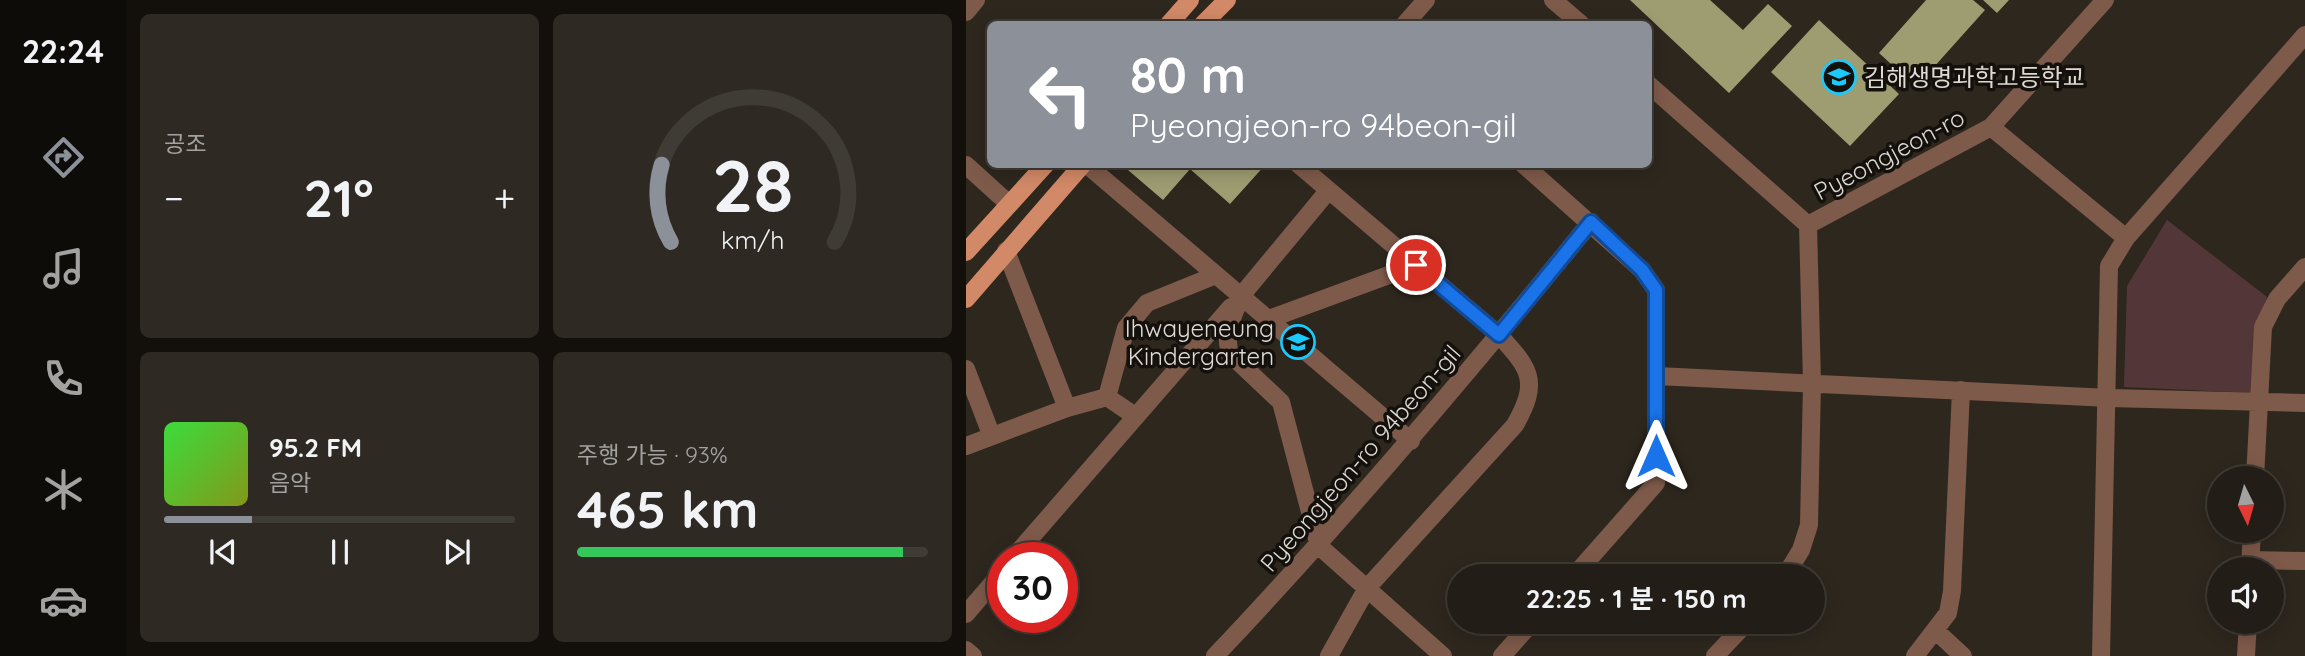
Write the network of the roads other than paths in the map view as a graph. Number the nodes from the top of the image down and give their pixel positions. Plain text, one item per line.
1 (1190, 0) edge
2 (1227, 0) edge
3 (1426, 0) edge
4 (1553, 0) edge
5 (2105, 0) edge
6 (1172, 21) edge
7 (1206, 21) edge
8 (1408, 21) edge
9 (1578, 21) edge
10 (2305, 35) edge
11 (1652, 88) edge
12 (1991, 127) junction
13 (966, 165) edge
14 (1042, 168) edge
15 (1081, 168) edge
16 (1090, 168) edge
17 (1302, 168) edge
18 (1528, 168) edge
19 (1328, 191) junction
20 (1009, 204) junction
21 (1591, 222) junction
22 (1808, 225) junction
23 (2126, 238) junction
24 (1006, 251) junction
25 (966, 252) edge
26 (1416, 265) junction
27 (2305, 267) edge
28 (1216, 275) junction
29 (1241, 296) junction
30 (966, 299) edge
31 (1269, 319) junction
32 (1499, 335) junction
33 (966, 369) edge
34 (1657, 376) junction
35 (1812, 383) junction
36 (1961, 390) junction
37 (1107, 397) junction
38 (2109, 398) junction
39 (2259, 400) junction
40 (2305, 403) edge
41 (1067, 408) junction
42 (1135, 416) junction
43 (991, 434) junction
44 (1411, 441) junction
45 (966, 446) edge
46 (2256, 466) edge
47 (1027, 542) edge
48 (1320, 546) junction
49 (2305, 561) edge
50 (2284, 562) edge
51 (1585, 564) edge
52 (1792, 564) edge
53 (1367, 588) junction
54 (987, 590) edge
55 (966, 614) edge
56 (1936, 631) junction
57 (1521, 634) edge
58 (1736, 634) edge
59 (2247, 634) edge
60 (966, 650) edge
61 (973, 656) edge
62 (1215, 656) edge
63 (1329, 656) edge
64 (1443, 656) edge
65 (1502, 656) edge
66 (1715, 656) edge
67 (1915, 656) edge
68 (1963, 656) edge
69 (2101, 656) edge
70 (2246, 656) edge

1 - 6 main road
2 - 7 main road
3 - 8 street
4 - 9 street
5 - 12 street, Pyeongjeon-ro
10 - 23 street
11 - 22 street, Pyeongjeon-ro
12 - 22 street, Pyeongjeon-ro
12 - 23 street
13 - 20 street
14 - 20 main road
15 - 24 main road
16 - 28 street
17 - 19 street
18 - 21 street
19 - 26 street
19 - 29 street
20 - 25 main road
21 - 32 street, Pyeongjeon-ro 94beon-gil
21 - 34 street
22 - 35 street, Pyeongjeon-ro
23 - 38 street
24 - 30 main road
24 - 41 street
26 - 31 street
26 - 32 street
27 - 39 street
28 - 29 street
28 - 37 street
29 - 31 street
29 - 42 street
29 - 48 street
31 - 44 street
32 - 44 street, Pyeongjeon-ro 94beon-gil
32 - 53 street
33 - 43 street
34 - 35 street
34 - 51 street
35 - 36 street
35 - 52 street, Pyeongjeon-ro
36 - 38 street
36 - 56 street
37 - 41 street
37 - 42 street
38 - 39 street
38 - 69 street
39 - 40 street
39 - 46 street
41 - 43 street
42 - 47 street
43 - 45 street
44 - 48 street, Pyeongjeon-ro 94beon-gil
48 - 53 street
48 - 62 street, Pyeongjeon-ro 94beon-gil
49 - 50 street
53 - 63 street
53 - 64 street
54 - 55 street
56 - 67 street
56 - 68 street
57 - 65 street
58 - 66 street
59 - 70 street
60 - 61 street

